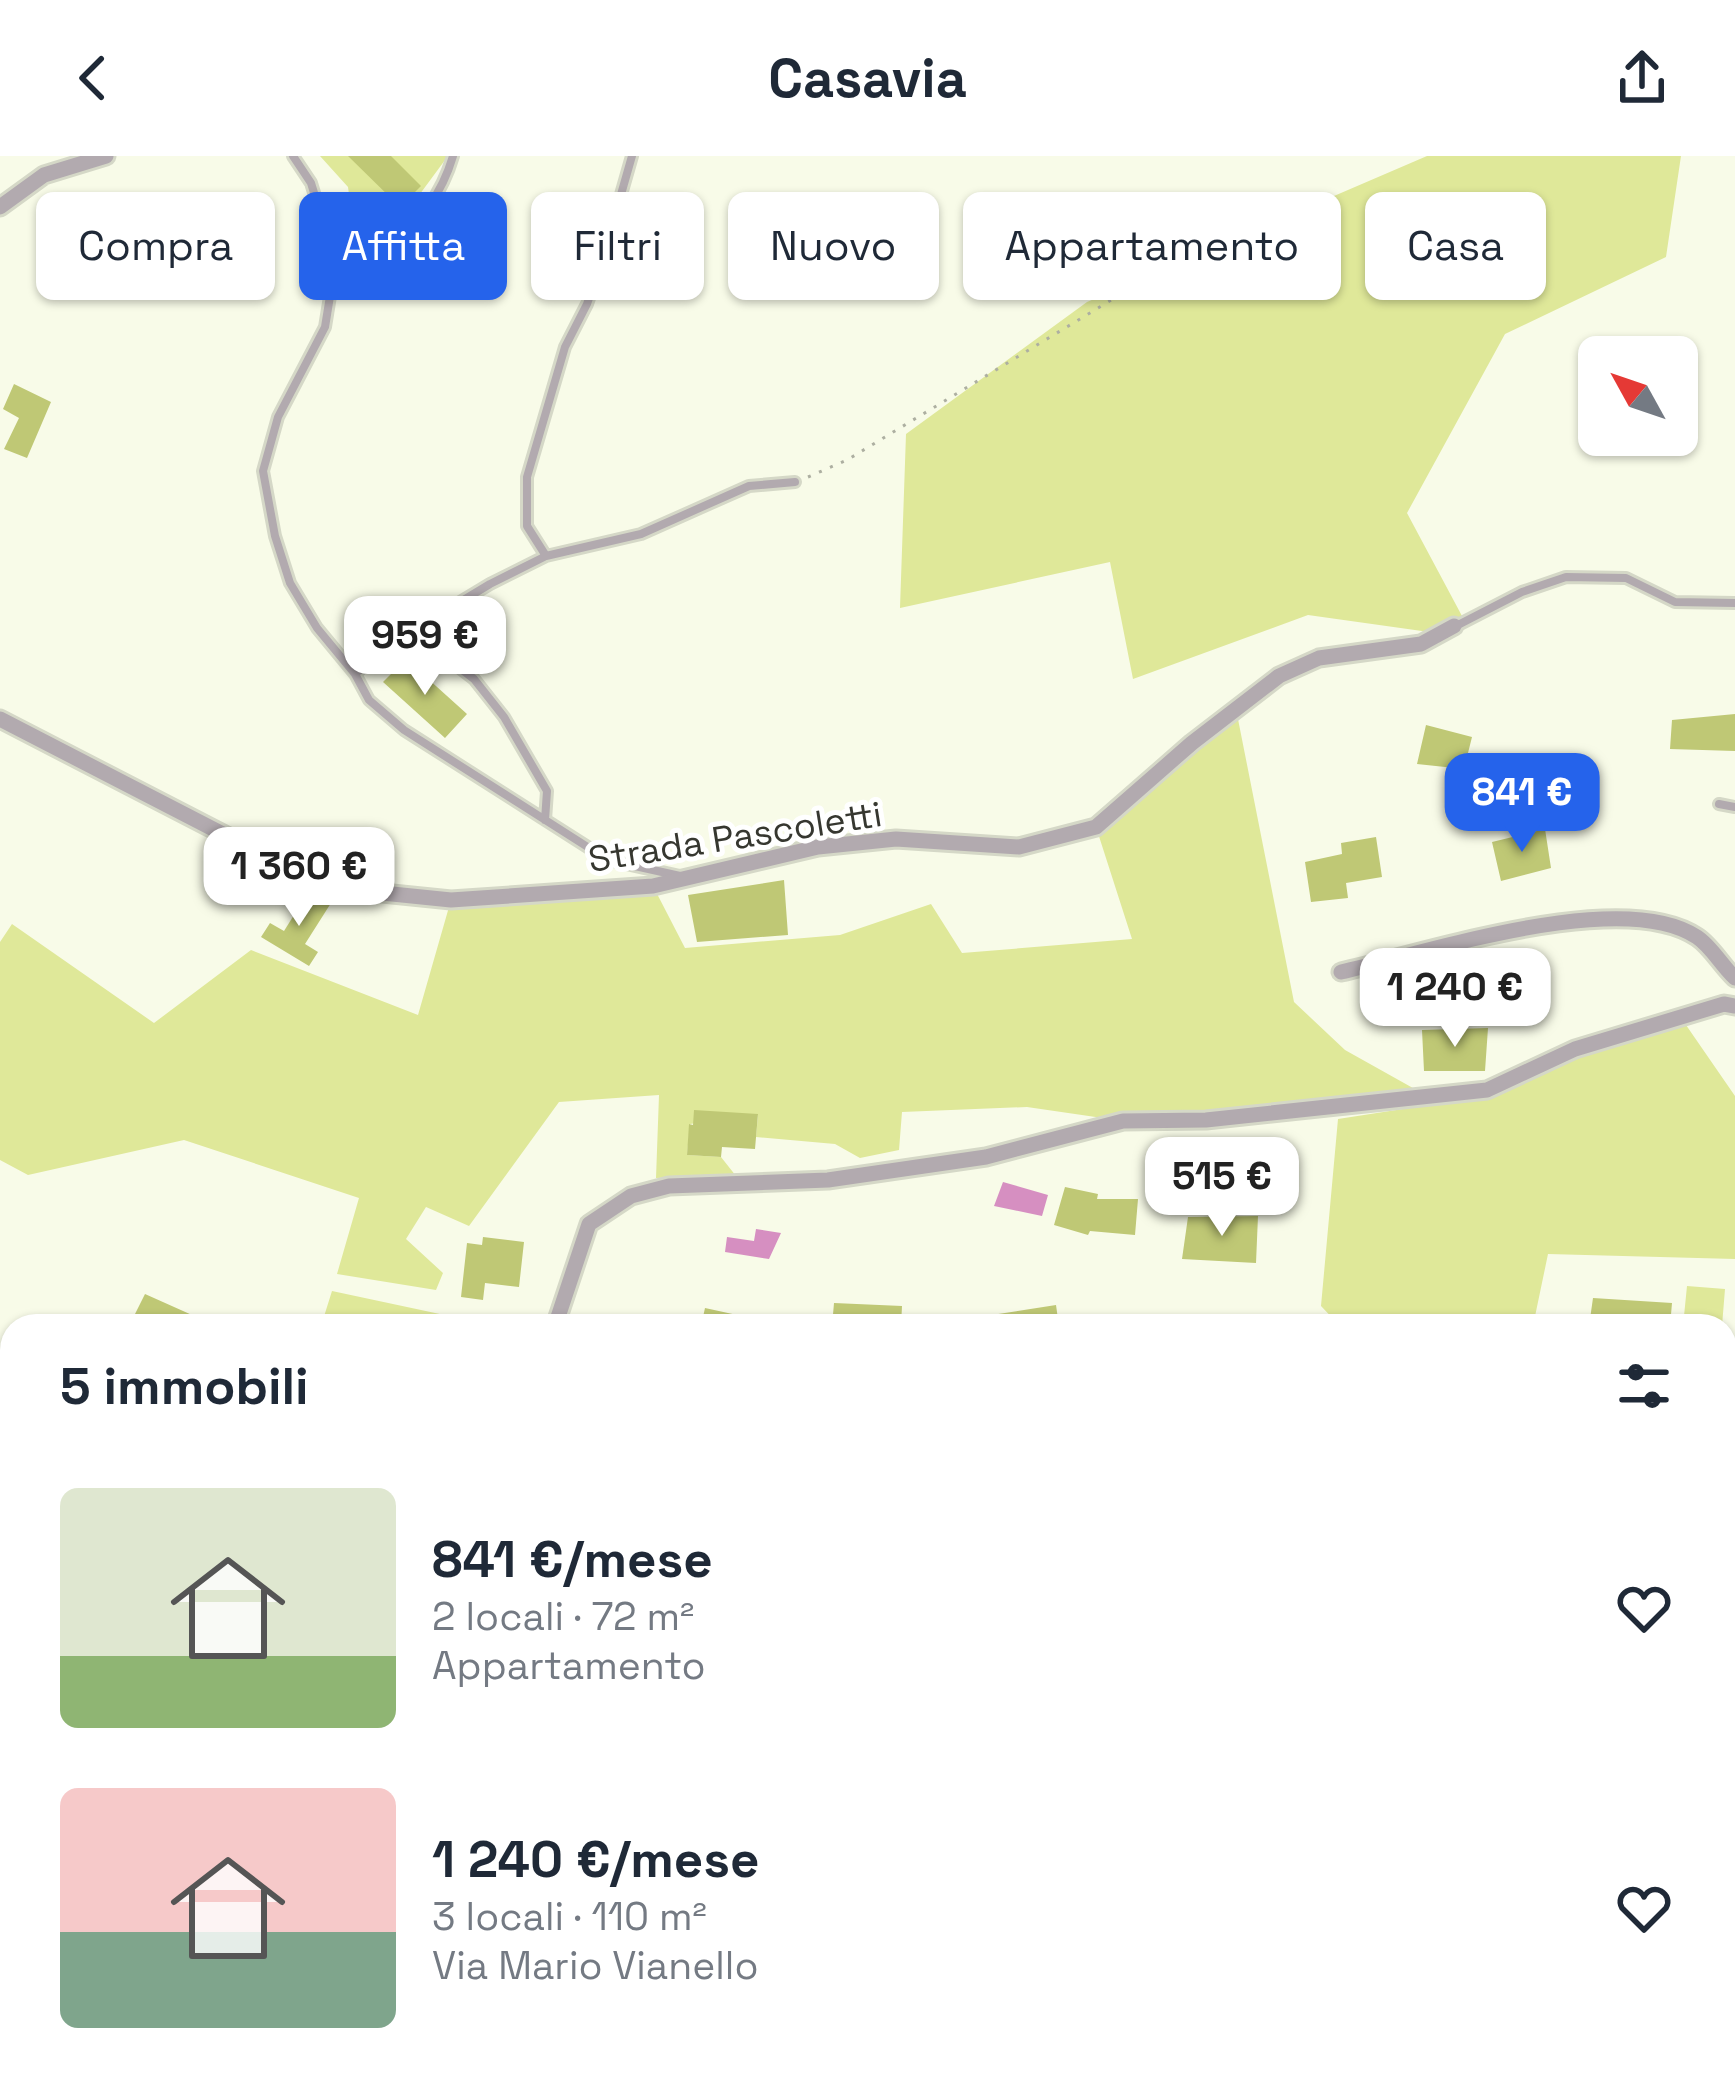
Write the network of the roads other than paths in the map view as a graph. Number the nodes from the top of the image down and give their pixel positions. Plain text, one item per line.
1 (106, 156) edge
2 (293, 156) edge
3 (453, 156) edge
4 (632, 156) edge
5 (436, 192) edge
6 (0, 207) edge
7 (795, 482) road end
8 (546, 556) junction
9 (1735, 603) edge
10 (1454, 626) joint
11 (412, 632) junction
12 (355, 674) junction
13 (0, 718) edge
14 (1719, 804) dead end
15 (1735, 807) edge
16 (544, 820) junction
17 (688, 878) junction
18 (1341, 972) dead end
19 (1735, 978) edge
20 (1735, 1006) edge
21 (559, 1314) edge

1 - 6 street
2 - 12 lane
3 - 5 lane
4 - 8 lane
7 - 8 lane
8 - 11 lane
9 - 10 lane
10 - 17 street, Strada Pascoletti
11 - 12 lane
11 - 16 lane
12 - 16 lane
13 - 17 street, Strada Pascoletti
14 - 15 lane
16 - 17 lane
18 - 19 street
20 - 21 street

